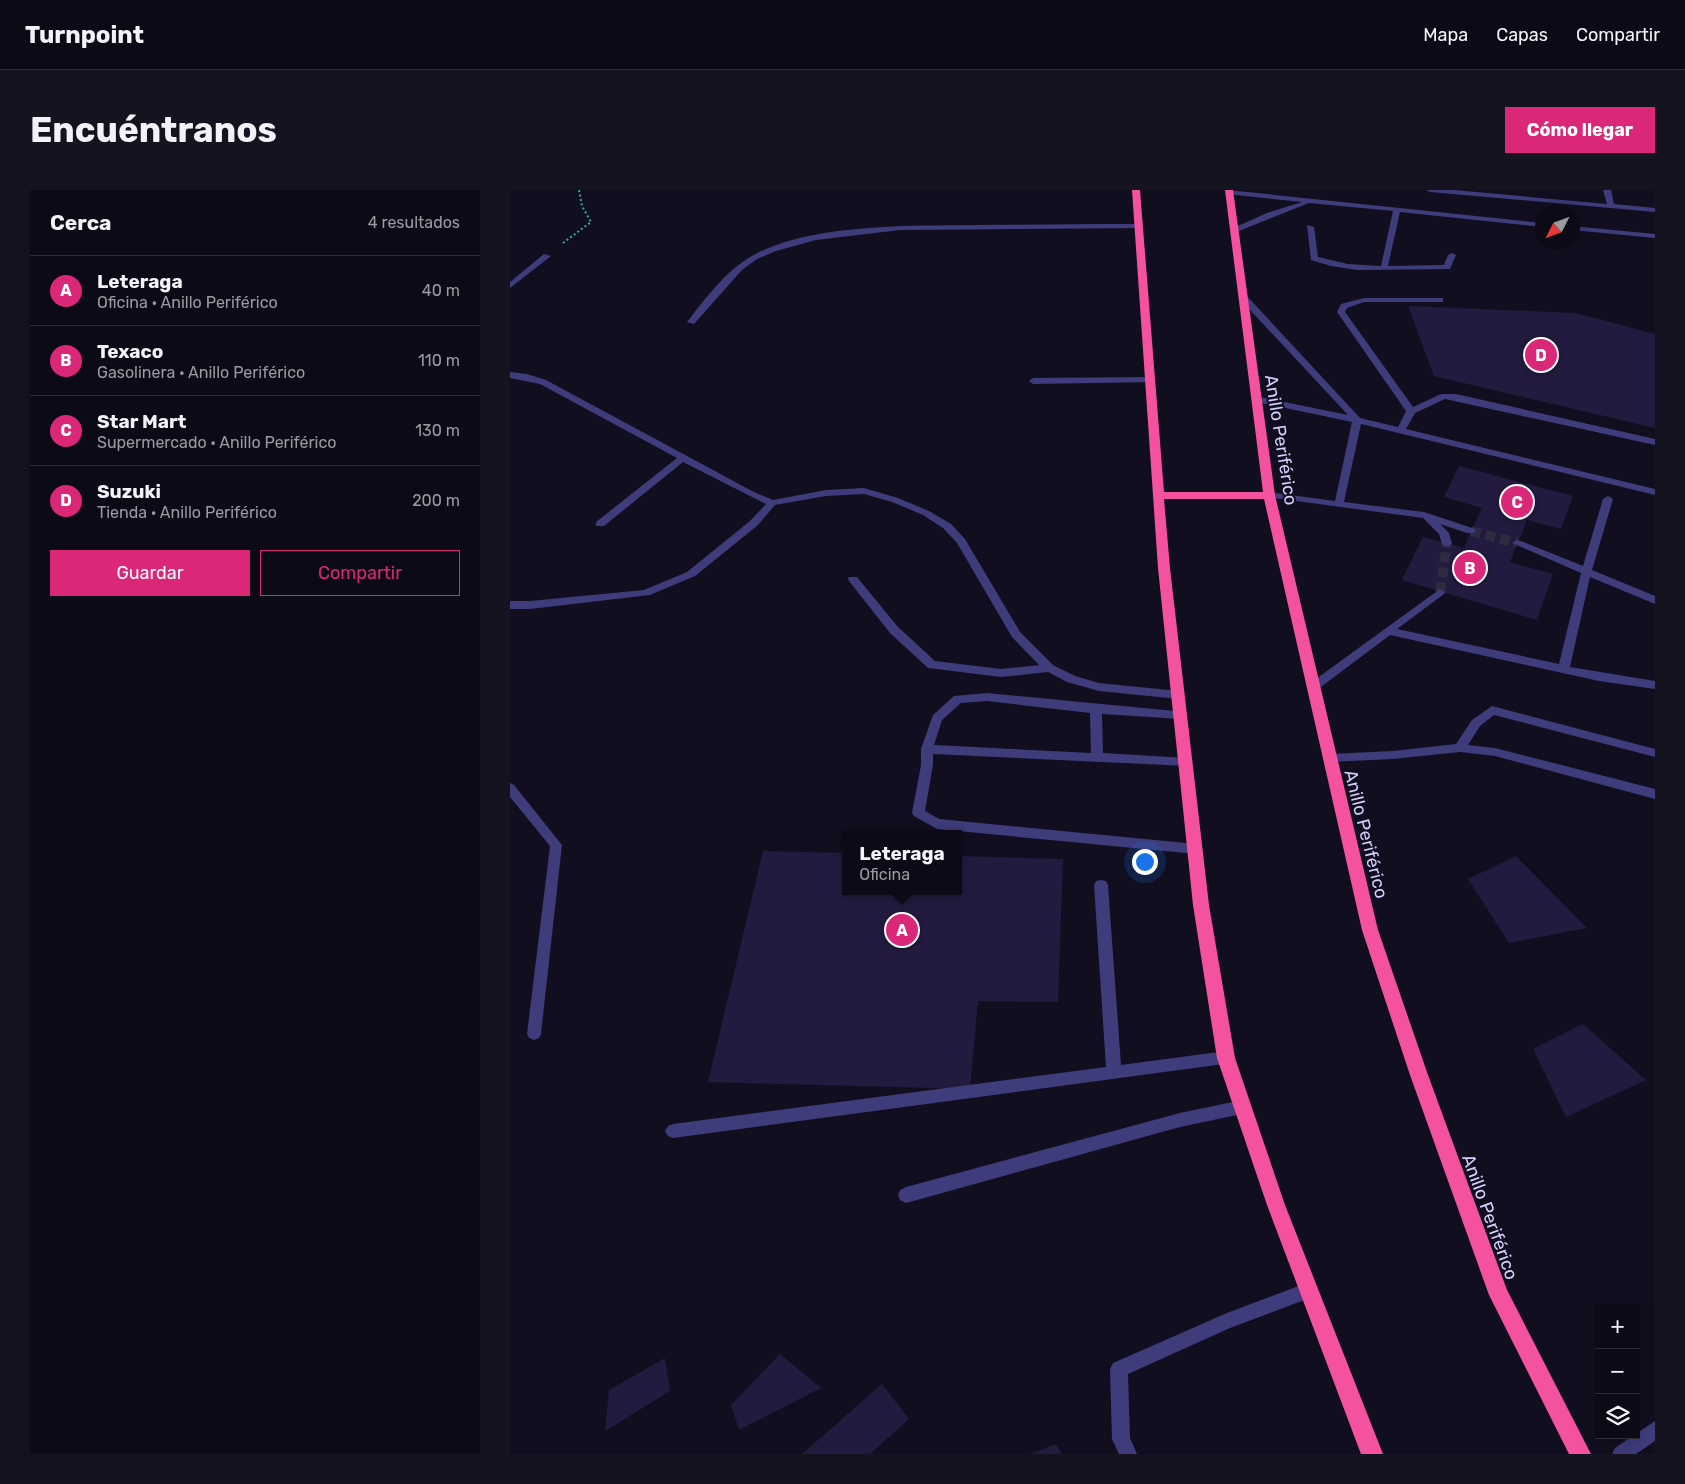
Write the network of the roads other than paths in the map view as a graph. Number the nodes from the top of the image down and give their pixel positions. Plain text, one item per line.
1 (1136, 190) edge
2 (1430, 190) edge
3 (1607, 190) edge
4 (1229, 191) edge
5 (1319, 201) junction
6 (1611, 206) junction
7 (1397, 209) junction
8 (1655, 210) edge
9 (1535, 223) edge
10 (1138, 226) junction
11 (1310, 227) dead end
12 (1580, 229) edge
13 (1234, 231) junction
14 (1655, 236) edge
15 (1452, 255) dead end
16 (547, 256) road end
17 (1384, 268) junction
18 (510, 286) edge
19 (1242, 296) junction
20 (1440, 300) dead end
21 (691, 322) dead end
22 (510, 375) edge
23 (1150, 380) junction
24 (1033, 381) dead end
25 (1256, 399) junction
26 (1411, 411) junction
27 (1357, 420) junction
28 (1401, 430) junction
29 (1655, 442) edge
30 (682, 458) junction
31 (1655, 492) edge
32 (1269, 495) junction
33 (1158, 496) junction
34 (1608, 499) dead end
35 (772, 503) junction
36 (1339, 504) junction
37 (1424, 515) junction
38 (600, 524) dead end
39 (1471, 531) tunnel mouth
40 (1517, 543) tunnel mouth
41 (1447, 544) tunnel mouth
42 (1586, 572) junction
43 (853, 579) dead end
44 (1440, 592) dead end
45 (1655, 600) edge
46 (510, 605) edge
47 (1388, 630) junction
48 (1049, 668) junction
49 (1564, 669) junction
50 (1655, 685) edge
51 (1313, 687) junction
52 (1178, 695) junction
53 (1096, 709) junction
54 (1181, 715) junction
55 (1460, 748) junction
56 (927, 749) junction
57 (1655, 753) edge
58 (1097, 757) junction
59 (1329, 758) junction
60 (1186, 762) junction
61 (510, 788) edge
62 (1655, 794) edge
63 (1196, 849) junction
64 (1101, 885) dead end
65 (534, 1034) dead end
66 (1226, 1058) junction
67 (1114, 1073) junction
68 (1242, 1107) junction
69 (673, 1131) dead end
70 (906, 1195) dead end
71 (1309, 1290) junction
72 (1655, 1430) edge
73 (1128, 1454) edge
74 (1372, 1454) edge
75 (1580, 1454) edge
76 (1621, 1454) edge

1 - 10 highway
2 - 6 street
3 - 6 street
4 - 5 street
4 - 13 highway, Anillo Periférico
5 - 7 street
5 - 13 street
6 - 8 street
7 - 9 street
7 - 17 street
10 - 21 street
10 - 23 highway
11 - 17 street
12 - 14 street
13 - 19 highway, Anillo Periférico
15 - 17 street
16 - 18 street
19 - 25 highway, Anillo Periférico
19 - 27 street
20 - 26 street
22 - 30 street
23 - 24 street
23 - 33 highway
25 - 27 street
25 - 32 highway, Anillo Periférico
26 - 28 street
26 - 29 street
27 - 28 street
27 - 36 street
28 - 31 street
30 - 35 street
30 - 38 street
32 - 33 highway
32 - 36 street
32 - 51 highway, Anillo Periférico
33 - 52 highway
34 - 42 street
35 - 46 street
35 - 48 street
36 - 37 street
37 - 39 street
37 - 41 street
40 - 42 street
42 - 45 street
42 - 49 street
43 - 48 street
44 - 47 street
47 - 49 street
47 - 51 street
48 - 52 street
49 - 50 street
51 - 59 highway, Anillo Periférico
52 - 54 highway
53 - 54 street
53 - 56 street
53 - 58 street
54 - 60 highway
55 - 57 street
55 - 59 street
55 - 62 street
56 - 58 street
56 - 63 street
58 - 60 street
59 - 75 highway, Anillo Periférico
60 - 63 highway
61 - 65 street
63 - 66 highway
64 - 67 street
66 - 67 street
66 - 68 highway
67 - 69 street
68 - 70 street
68 - 71 highway
71 - 73 street
71 - 74 highway
72 - 76 street

